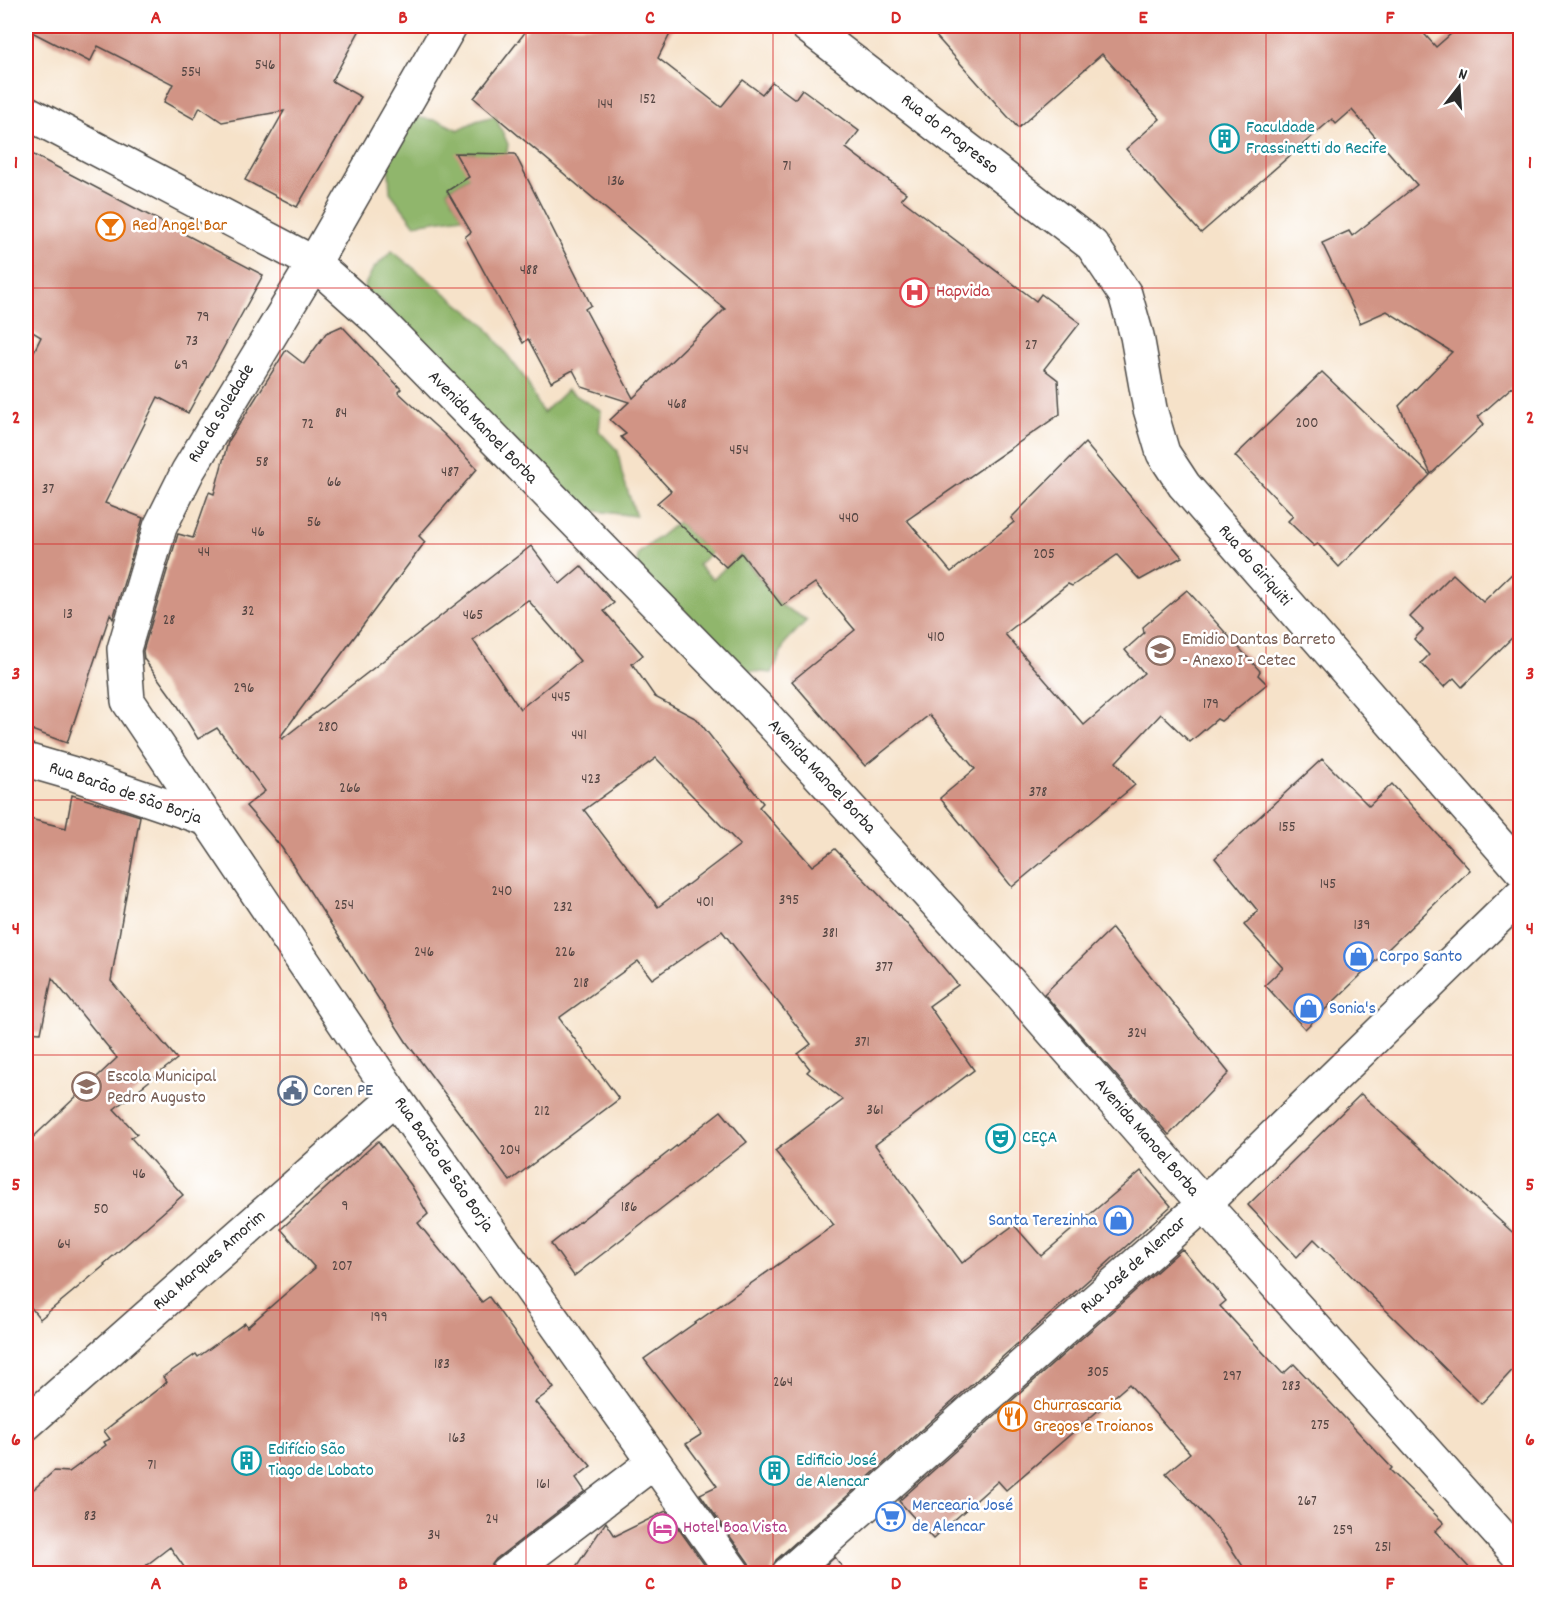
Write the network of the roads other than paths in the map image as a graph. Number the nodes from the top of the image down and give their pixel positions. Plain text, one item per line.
1 (450, 26) edge
2 (807, 26) edge
3 (26, 112) edge
4 (1092, 245) joint
5 (315, 263) junction
6 (26, 760) edge
7 (206, 819) junction
8 (1521, 869) edge
9 (1521, 897) edge
10 (395, 1098) junction
11 (1204, 1204) junction
12 (26, 1424) edge
13 (654, 1462) junction
14 (1521, 1557) edge
15 (507, 1574) edge
16 (734, 1574) edge
17 (788, 1574) edge

1 - 5 street, Rua da Soledade
2 - 4 street, Rua do Progresso
3 - 5 street, Avenida Manoel Borba
4 - 8 street, Rua do Giriquiti
5 - 7 street, Rua da Soledade
5 - 11 street, Avenida Manoel Borba
6 - 7 street, Rua Barão de São Borja
7 - 10 street, Rua Barão de São Borja
9 - 11 street, Rua José de Alencar
10 - 12 street, Rua Marques Amorim
10 - 13 street, Rua Barão de São Borja
11 - 14 street, Avenida Manoel Borba
11 - 17 street, Rua José de Alencar
13 - 15 street
13 - 16 street, Rua Barão de São Borja

